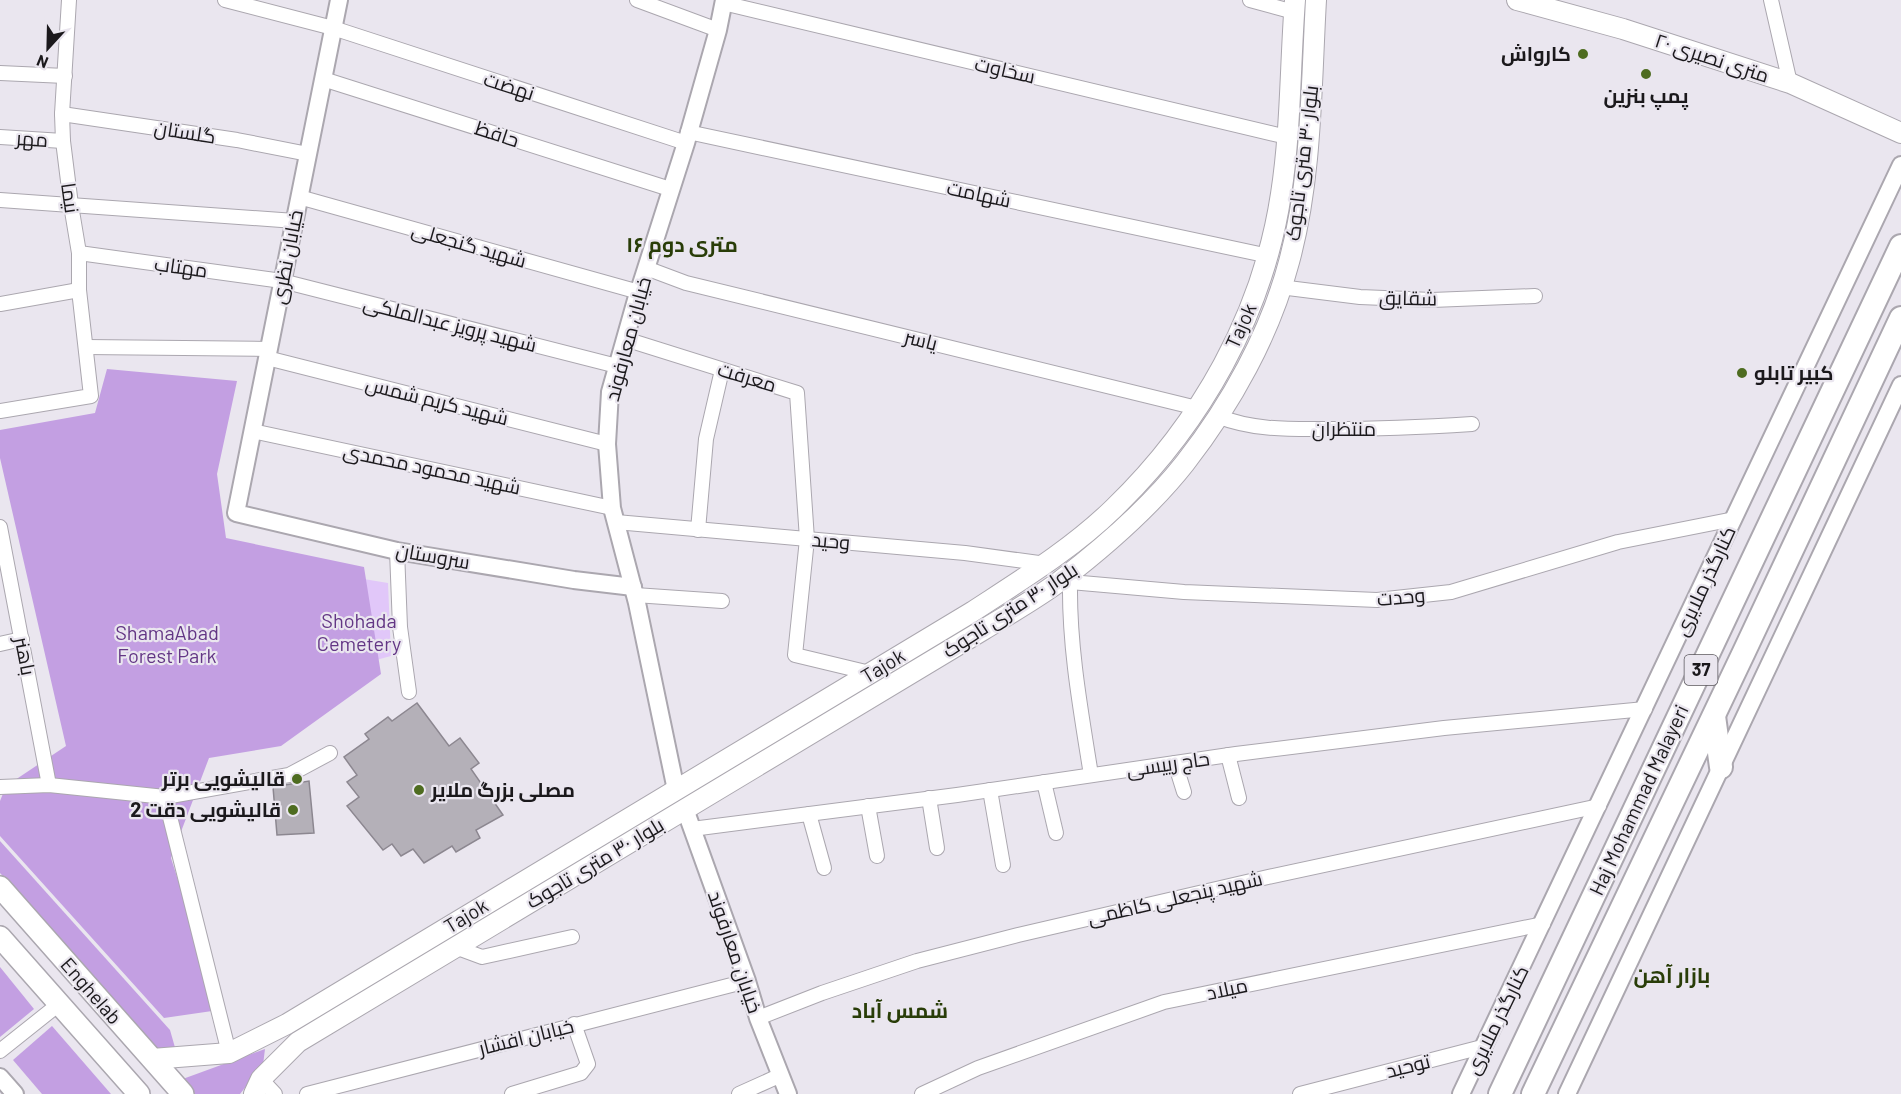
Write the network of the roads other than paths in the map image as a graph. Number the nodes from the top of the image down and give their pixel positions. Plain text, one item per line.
1 (69, 0) edge
2 (225, 0) edge
3 (339, 0) edge
4 (637, 0) edge
5 (1250, 0) edge
6 (1316, 0) edge
7 (1517, 0) edge
8 (1771, 0) edge
9 (723, 1) edge
10 (1294, 6) edge
11 (333, 28) junction
12 (718, 30) junction
13 (0, 74) edge
14 (65, 76) junction
15 (323, 79) junction
16 (1790, 83) junction
17 (62, 114) junction
18 (1901, 133) edge
19 (0, 137) edge
20 (1287, 137) junction
21 (687, 138) junction
22 (63, 141) junction
23 (308, 154) junction
24 (1901, 165) edge
25 (670, 189) junction
26 (299, 197) junction
27 (0, 200) edge
28 (70, 205) junction
29 (295, 220) junction
30 (1901, 246) edge
31 (79, 254) junction
32 (1269, 256) junction
33 (646, 268) junction
34 (282, 281) junction
35 (1280, 287) junction
36 (79, 290) junction
37 (639, 292) junction
38 (1535, 296) dead end
39 (0, 304) edge
40 (1901, 318) edge
41 (625, 339) junction
42 (86, 347) junction
43 (268, 354) junction
44 (618, 366) junction
45 (722, 369) junction
46 (1901, 385) edge
47 (1197, 408) junction
48 (0, 411) edge
49 (1217, 416) junction
50 (1472, 424) dead end
51 (252, 431) junction
52 (607, 444) junction
53 (236, 513) joint
54 (614, 515) junction
55 (1734, 519) junction
56 (0, 527) edge
57 (698, 530) junction
58 (807, 539) junction
59 (397, 551) junction
60 (3, 557) edge
61 (1046, 564) junction
62 (1064, 582) junction
63 (634, 591) junction
64 (722, 601) dead end
65 (22, 639) junction
66 (0, 644) edge
67 (870, 674) junction
68 (409, 692) dead end
69 (1645, 709) junction
70 (1714, 716) junction
71 (330, 753) dead end
72 (1228, 755) junction
73 (1175, 763) junction
74 (1721, 767) junction
75 (1091, 775) junction
76 (1044, 782) junction
77 (50, 784) junction
78 (0, 787) edge
79 (676, 790) junction
80 (990, 790) junction
81 (1184, 792) dead end
82 (165, 797) junction
83 (929, 798) junction
84 (1239, 798) dead end
85 (868, 806) junction
86 (1599, 806) junction
87 (685, 809) junction
88 (809, 814) junction
89 (692, 829) junction
90 (1056, 833) dead end
91 (937, 848) dead end
92 (877, 856) dead end
93 (1003, 865) dead end
94 (824, 868) dead end
95 (0, 887) edge
96 (1543, 924) junction
97 (0, 938) edge
98 (572, 938) dead end
99 (455, 947) junction
100 (747, 981) junction
101 (59, 1004) junction
102 (758, 1018) junction
103 (574, 1024) junction
104 (1482, 1047) junction
105 (0, 1051) edge
106 (229, 1053) junction
107 (152, 1059) junction
108 (781, 1075) junction
109 (0, 1077) edge
110 (258, 1087) edge
111 (15, 1094) edge
112 (139, 1094) edge
113 (183, 1094) edge
114 (275, 1094) edge
115 (307, 1094) edge
116 (512, 1094) edge
117 (739, 1094) edge
118 (788, 1094) edge
119 (922, 1094) edge
120 (1300, 1094) edge
121 (1461, 1094) edge
122 (1500, 1094) edge
123 (1533, 1094) edge
124 (1567, 1094) edge

1 - 14 street, نیما
2 - 11 street, نهضت
3 - 11 street, خیابان نظری
4 - 12 street
5 - 10 street
6 - 35 main road, بلوار ۳۰ متری تاجوک
7 - 16 main road, ۲۰ متری نصیری
8 - 16 street
9 - 12 street, خیابان معارفوند
9 - 20 street, سخاوت
10 - 20 main road, Tajok
11 - 15 street, خیابان نظری
11 - 21 street, نهضت
12 - 21 street, خیابان معارفوند
13 - 14 street
14 - 17 street, نیما
15 - 23 street, خیابان نظری
15 - 25 street, حافظ
16 - 18 main road, ۲۰ متری نصیری
17 - 22 street, نیما
17 - 23 street, گلستان
19 - 22 street, مهر
20 - 32 main road, Tajok
21 - 25 street, خیابان معارفوند
21 - 32 street, شهامت
22 - 28 street, نیما
23 - 26 street, خیابان نظری
24 - 55 street, کنارگذر ملایری
25 - 33 street, خیابان معارفوند
26 - 29 street, خیابان نظری
26 - 37 street, شهید گنجعلی
27 - 28 street
28 - 29 street
28 - 31 street, نیما
29 - 34 street, خیابان نظری
30 - 122 highway, Haj Mohammad Malayeri / 37
31 - 34 street, مهتاب
31 - 36 street, نیما
32 - 47 main road, Tajok
33 - 37 street, خیابان معارفوند
33 - 47 street, یاسر
34 - 43 street, خیابان نظری
34 - 44 street, شهید پرویز عبدالملکی
35 - 38 street, شقایق
35 - 49 main road, بلوار ۳۰ متری تاجوک
36 - 39 street
36 - 42 street, نیما
37 - 41 street, خیابان معارفوند
40 - 70 highway, Haj Mohammad Malayeri / 37
41 - 44 street, خیابان معارفوند
41 - 45 street, معرفت
42 - 43 street, شهید کریم شمس
42 - 48 street, نیما
43 - 51 street, خیابان نظری
43 - 52 street, شهید کریم شمس
44 - 52 street, خیابان معارفوند
45 - 57 street
45 - 58 street, معرفت
46 - 74 street
47 - 61 main road, Tajok
49 - 50 street, منتظران
49 - 62 main road, بلوار ۳۰ متری تاجوک
51 - 53 street, خیابان نظری
51 - 54 street, شهید محمود محمدی
52 - 54 street, خیابان معارفوند
53 - 59 street, سروستان
54 - 57 street, وحید
54 - 63 street, خیابان معارفوند
55 - 62 street, وحدت
55 - 69 street, کنارگذر ملایری
56 - 60 street, باهنر
57 - 58 street, وحید
58 - 61 street, وحید
58 - 67 street
59 - 63 street, سروستان
59 - 68 street
60 - 65 street, باهنر
61 - 67 main road, Tajok
62 - 75 street
62 - 87 main road, بلوار ۳۰ متری تاجوک
63 - 64 street
63 - 79 street, خیابان معارفوند
65 - 66 street
65 - 77 street, باهنر
67 - 79 main road, Tajok
69 - 72 street, حاج رییسی
69 - 86 street, کنارگذر ملایری
70 - 74 highway
70 - 123 highway, Haj Mohammad Malayeri / 37
71 - 82 street
72 - 73 street, حاج رییسی
72 - 84 street
73 - 75 street, حاج رییسی
73 - 81 street
74 - 124 street
75 - 76 street, حاج رییسی
76 - 80 street, حاج رییسی
76 - 90 street
77 - 78 street
77 - 82 street
79 - 87 main road
79 - 106 main road, Tajok
80 - 83 street, حاج رییسی
80 - 93 street
82 - 106 street
83 - 85 street, حاج رییسی
83 - 91 street
85 - 88 street, حاج رییسی
85 - 92 street
86 - 96 street, کنارگذر ملایری
86 - 102 street, شهید پنجعلی کاظمی
87 - 89 street, خیابان معارفوند
87 - 99 main road, بلوار ۳۰ متری تاجوک
88 - 89 street, حاج رییسی
88 - 94 street
89 - 100 street, خیابان معارفوند
95 - 107 main road, Enghelab
96 - 104 street, کنارگذر ملایری
96 - 119 street, میلاد
97 - 101 main road, Enghelab
98 - 99 street
99 - 110 main road, بلوار ۳۰ متری تاجوک
100 - 102 street, خیابان معارفوند
100 - 103 street, خیابان افشار
101 - 105 street
101 - 112 main road, Enghelab
102 - 108 street, خیابان معارفوند
103 - 115 street, خیابان افشار
103 - 116 street
104 - 120 street, توحید
104 - 121 street, کنارگذر ملایری
106 - 107 main road, Tajok
107 - 113 main road, Enghelab
108 - 117 street
108 - 118 street, خیابان معارفوند
109 - 111 street
110 - 114 street

